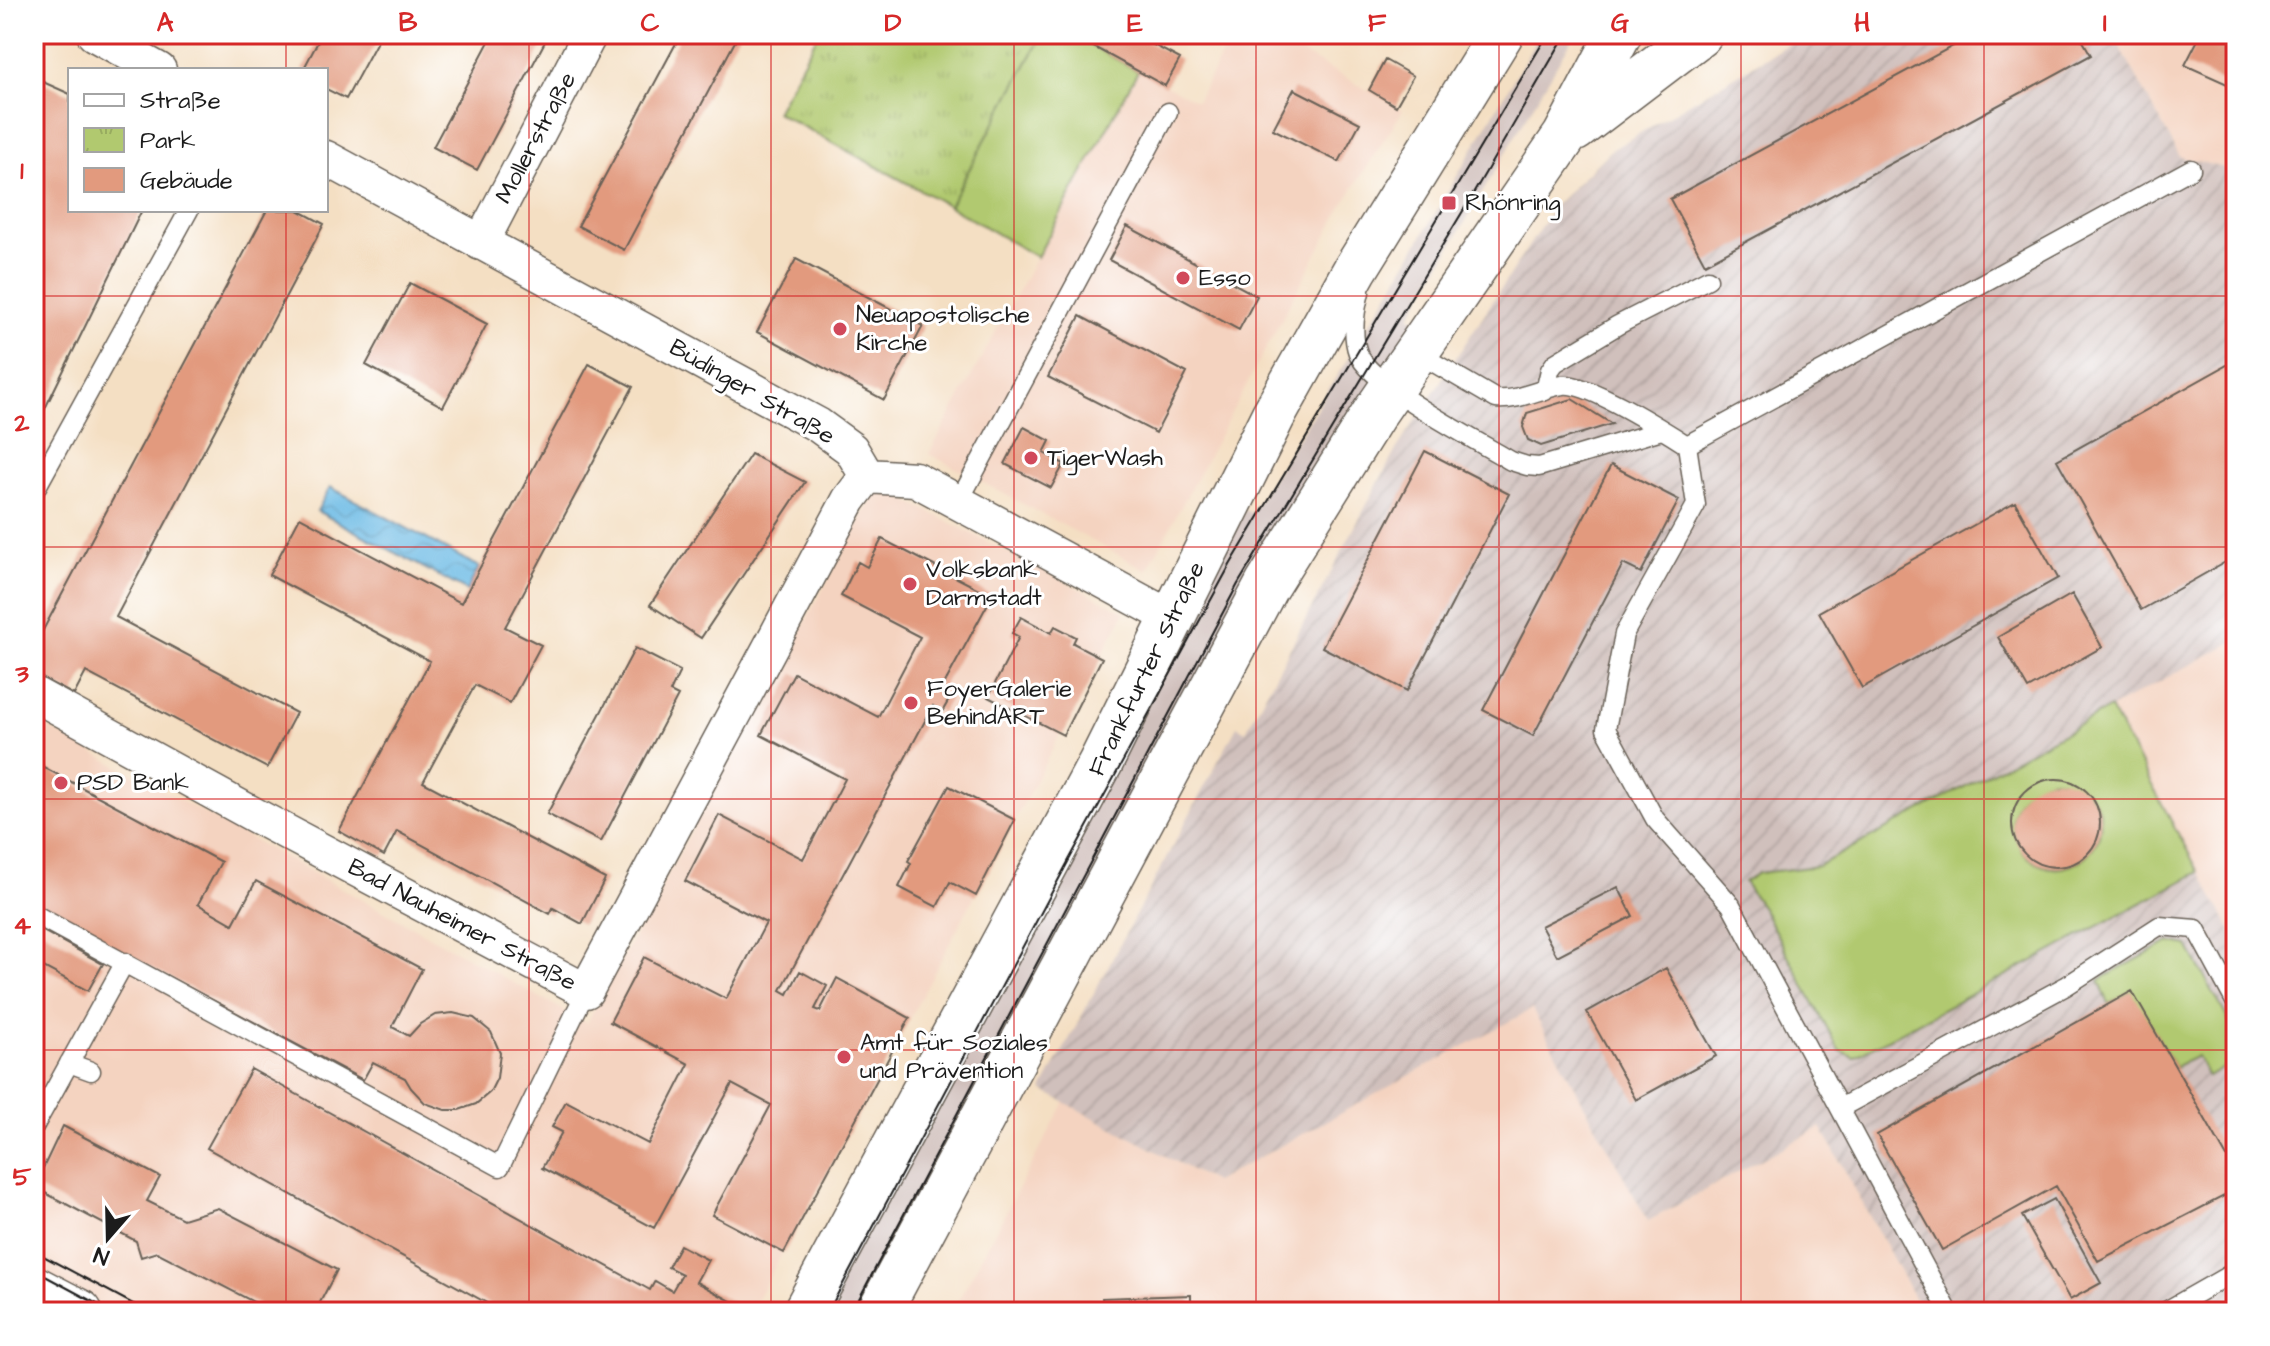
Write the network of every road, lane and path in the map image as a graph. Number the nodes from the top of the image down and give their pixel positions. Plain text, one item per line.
1 (590, 34) edge
2 (1501, 34) edge
3 (1619, 34) edge
4 (1700, 34) edge
5 (98, 35) edge
6 (156, 68) edge
7 (1168, 112) dead end
8 (1565, 136) junction
9 (328, 159) edge
10 (2191, 169) dead end
11 (188, 212) edge
12 (1376, 237) junction
13 (481, 243) junction
14 (1708, 279) dead end
15 (1417, 353) junction
16 (1391, 387) junction
17 (1545, 391) junction
18 (1662, 430) junction
19 (1687, 445) junction
20 (867, 476) junction
21 (34, 492) edge
22 (958, 503) junction
23 (1172, 618) junction
24 (34, 694) edge
25 (34, 914) edge
26 (125, 962) junction
27 (586, 991) junction
28 (2236, 1003) edge
29 (69, 1063) junction
30 (91, 1071) dead end
31 (1840, 1108) junction
32 (34, 1127) edge
33 (2236, 1271) edge
34 (34, 1288) edge
35 (80, 1312) edge
36 (805, 1312) edge
37 (879, 1312) edge
38 (1949, 1312) edge
39 (2164, 1312) edge

1 - 13 street, Mollerstraße
2 - 12 main road, Frankfurter Straße
3 - 8 main road
4 - 8 main road
5 - 6 street
7 - 22 lane
8 - 15 main road
9 - 13 street, Büdinger Straße
10 - 19 lane
11 - 21 lane
12 - 16 lane
12 - 23 main road, Frankfurter Straße
13 - 20 street, Büdinger Straße
14 - 17 lane
15 - 16 main road
15 - 17 lane
16 - 18 lane
16 - 37 main road
17 - 18 lane
18 - 19 lane
19 - 31 lane
20 - 22 street
20 - 27 street, Bad Nauheimer Straße
22 - 23 street
23 - 36 main road, Frankfurter Straße
24 - 27 street, Bad Nauheimer Straße
25 - 26 lane
26 - 27 lane
26 - 29 lane
28 - 31 lane
29 - 30 lane
29 - 32 lane
31 - 38 lane
33 - 39 lane
34 - 35 main road

